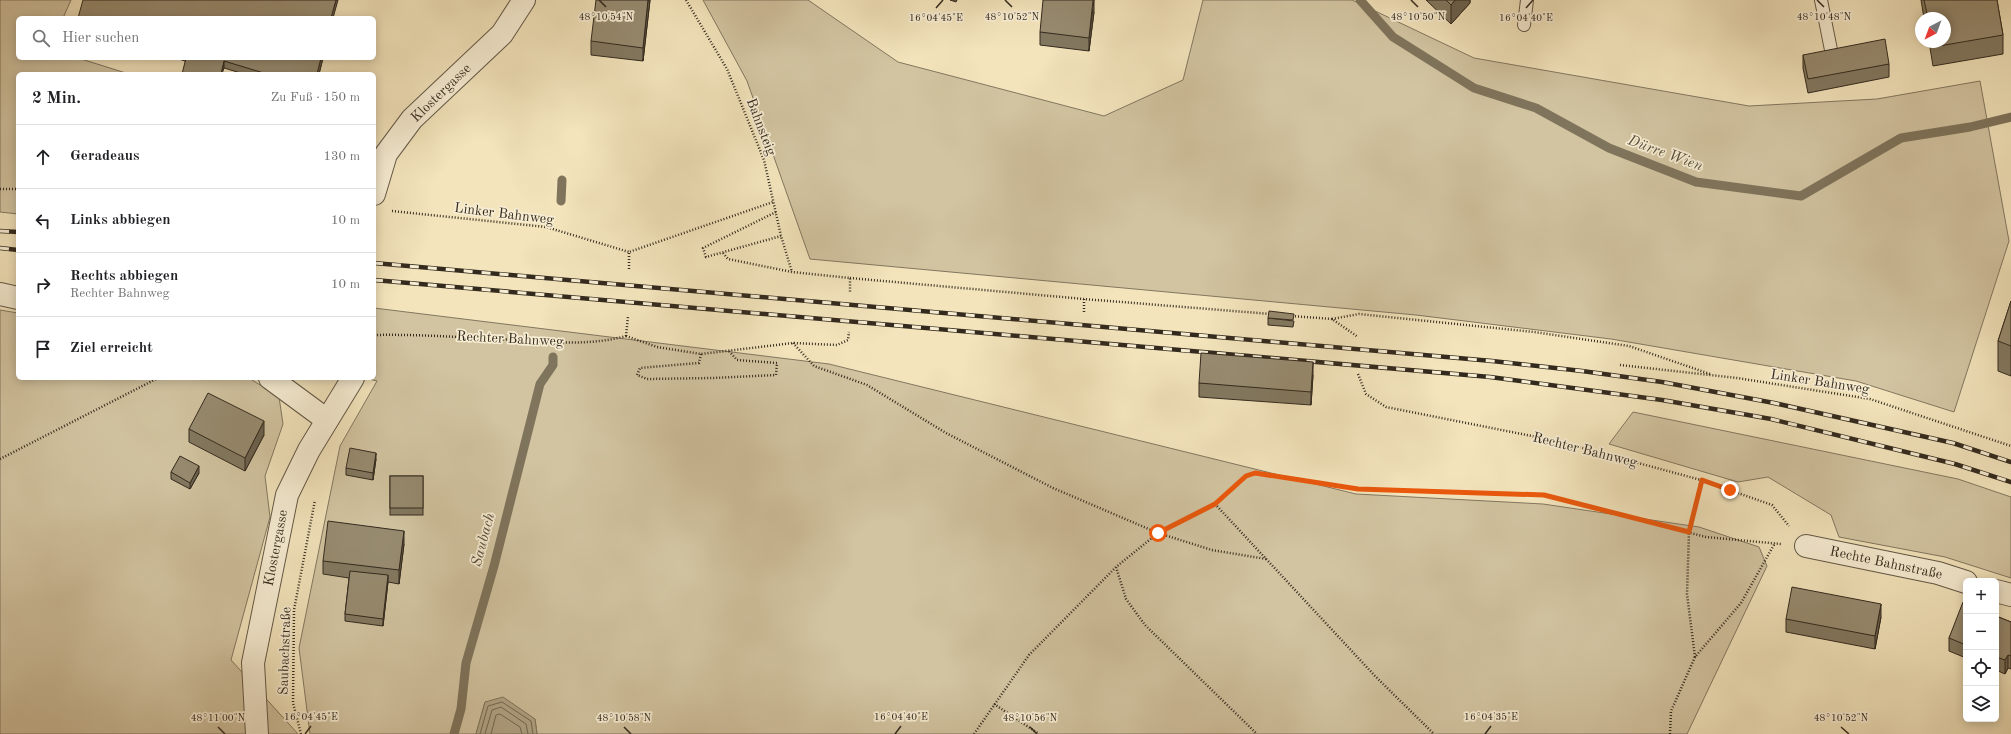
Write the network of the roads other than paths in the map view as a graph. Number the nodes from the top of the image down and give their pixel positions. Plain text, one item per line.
1 (524, 0) edge
2 (1527, 0) edge
3 (1821, 0) edge
4 (1524, 25) dead end
5 (1831, 50) edge
6 (376, 187) edge
7 (0, 294) edge
8 (16, 298) edge
9 (273, 380) edge
10 (352, 380) edge
11 (327, 420) junction
12 (1806, 546) road end
13 (1963, 581) edge
14 (1999, 592) edge
15 (2011, 595) edge
16 (257, 734) edge

1 - 6 street, Klostergasse
2 - 4 lane
3 - 5 lane
7 - 8 street
9 - 11 street
10 - 11 street, Klostergasse
11 - 16 street, Klostergasse
12 - 13 street, Rechte Bahnstraße
14 - 15 street

